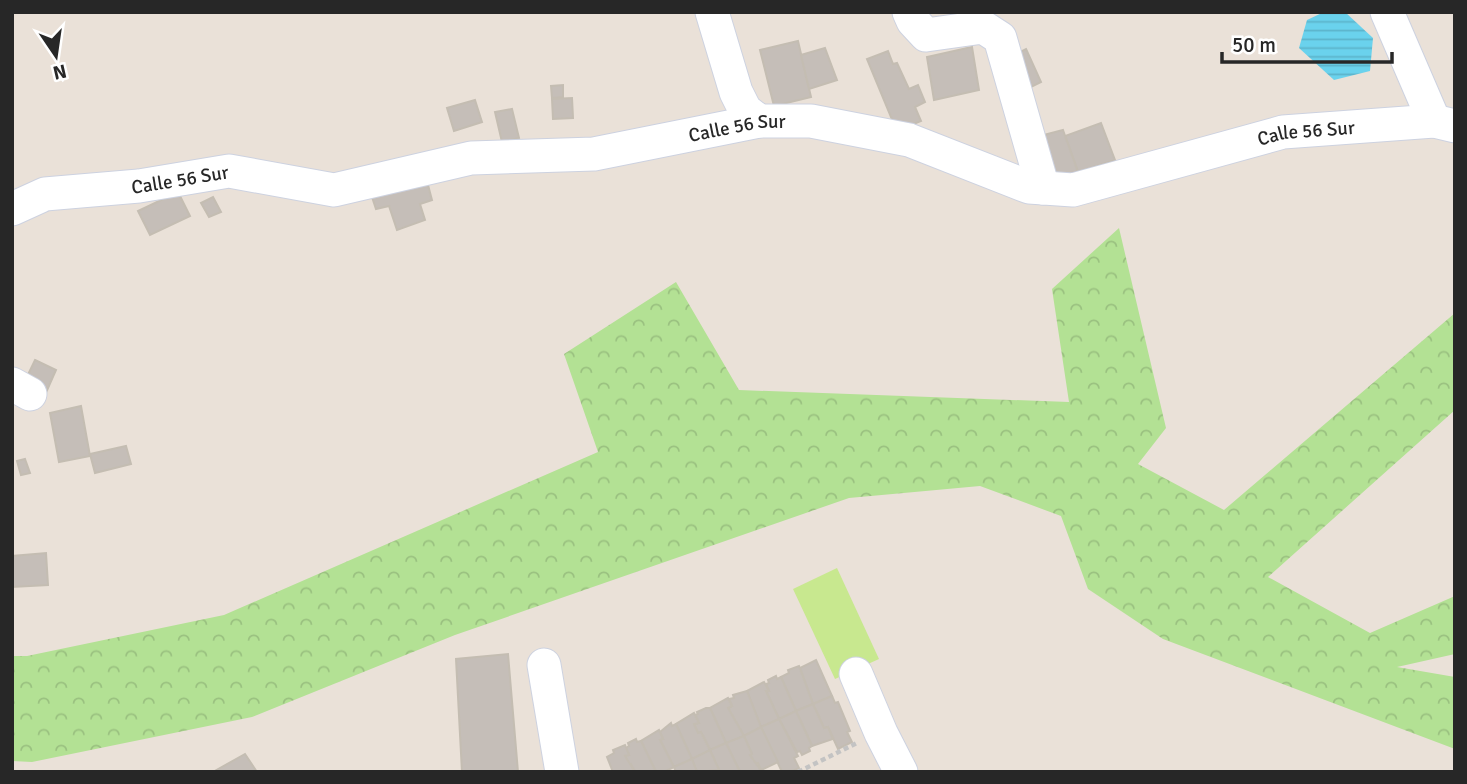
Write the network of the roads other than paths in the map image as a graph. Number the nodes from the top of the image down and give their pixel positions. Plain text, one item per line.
1 (712, 12) edge
2 (909, 12) edge
3 (1387, 12) edge
4 (759, 121) junction
5 (1444, 123) edge
6 (1042, 188) junction
7 (12, 209) edge
8 (544, 665) dead end
9 (856, 674) dead end
10 (562, 772) edge
11 (901, 772) edge

1 - 4 street
2 - 6 street
3 - 5 street
4 - 6 street, Calle 56 Sur
4 - 7 street, Calle 56 Sur
5 - 6 street, Calle 56 Sur
8 - 10 street
9 - 11 street

